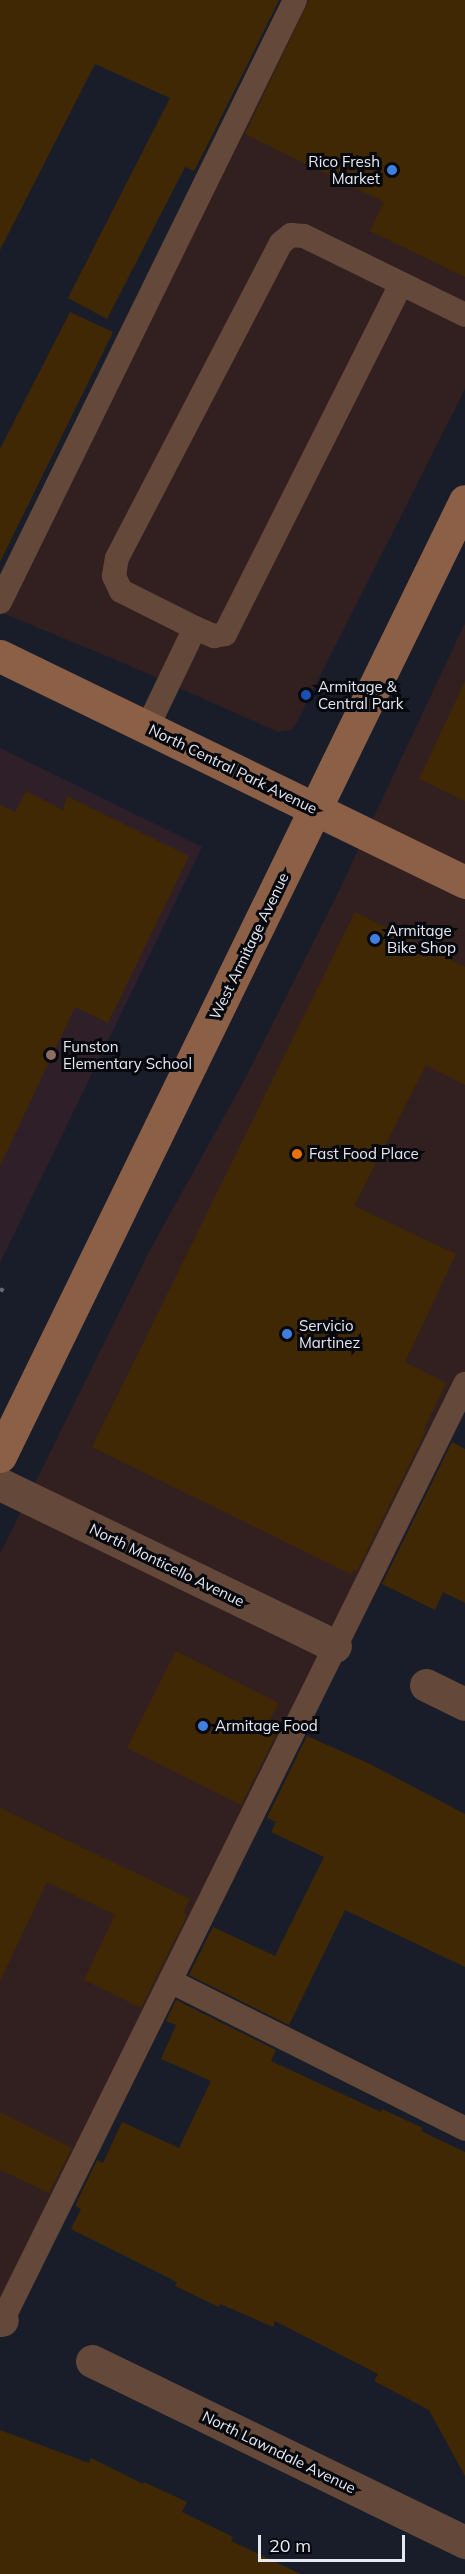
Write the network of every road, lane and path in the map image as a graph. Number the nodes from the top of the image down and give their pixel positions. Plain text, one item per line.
1 (295, 0) edge
2 (401, 284) junction
3 (465, 315) edge
4 (465, 501) edge
5 (0, 602) edge
6 (195, 628) junction
7 (0, 656) edge
8 (147, 728) junction
9 (315, 809) junction
10 (465, 882) edge
11 (465, 1384) edge
12 (0, 1456) edge
13 (0, 1484) edge
14 (335, 1646) junction
15 (426, 1685) dead end
16 (465, 1704) edge
17 (170, 1981) junction
18 (465, 2129) edge
19 (1, 2321) edge
20 (92, 2361) dead end
21 (465, 2542) edge

1 - 5 lane
2 - 3 lane
2 - 6 lane
2 - 6 lane
4 - 9 main road, West Armitage Avenue
6 - 8 lane
7 - 8 main road, North Central Park Avenue
8 - 9 main road, North Central Park Avenue
9 - 10 main road, North Central Park Avenue
9 - 12 main road, West Armitage Avenue
11 - 14 lane
13 - 14 street, North Monticello Avenue
14 - 17 lane
15 - 16 street
17 - 18 lane
17 - 19 lane
20 - 21 street, North Lawndale Avenue

